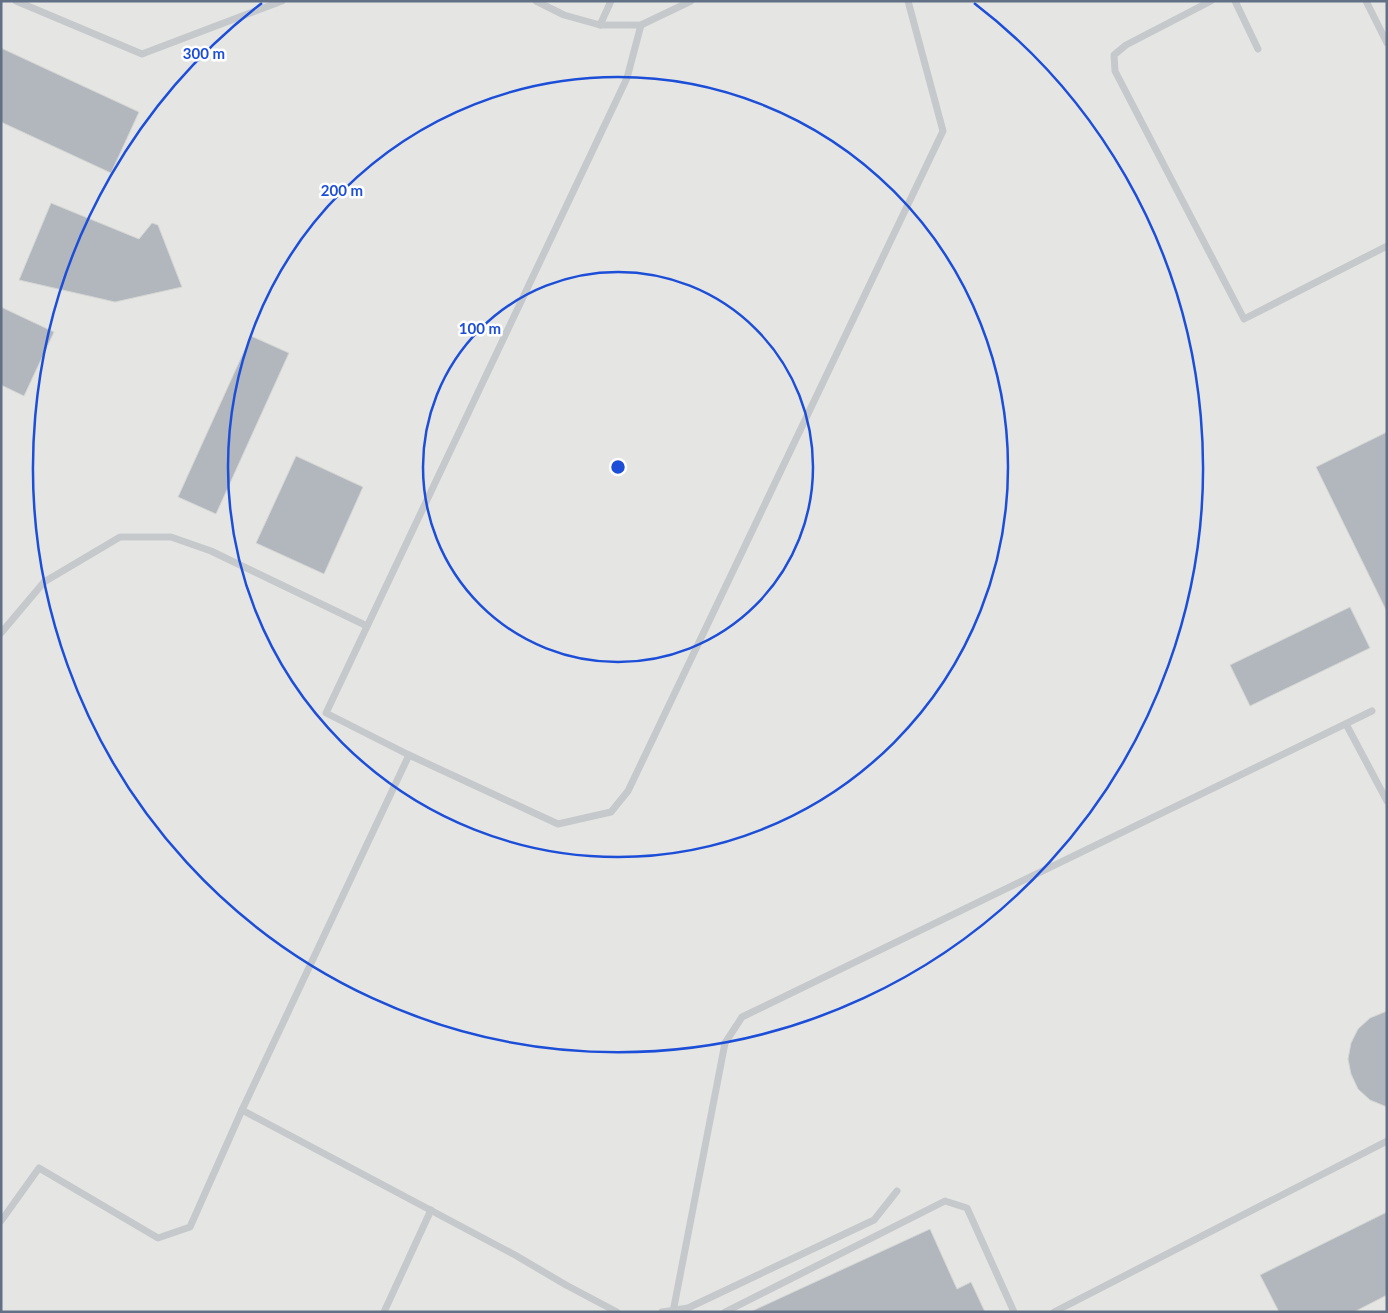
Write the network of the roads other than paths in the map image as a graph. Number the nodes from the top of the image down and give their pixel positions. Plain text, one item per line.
1 (16, 1) edge
2 (282, 1) edge
3 (536, 1) edge
4 (611, 1) edge
5 (691, 1) edge
6 (908, 1) edge
7 (1211, 1) edge
8 (1235, 1) edge
9 (1366, 1) edge
10 (600, 25) junction
11 (641, 25) junction
12 (1387, 43) edge
13 (1258, 50) dead end
14 (1387, 246) edge
15 (366, 626) junction
16 (1, 632) edge
17 (1372, 711) dead end
18 (1346, 724) junction
19 (409, 755) junction
20 (1387, 801) edge
21 (242, 1110) junction
22 (1387, 1141) edge
23 (898, 1191) dead end
24 (431, 1210) junction
25 (1, 1220) edge
26 (673, 1311) edge
27 (384, 1312) edge
28 (617, 1312) edge
29 (662, 1312) edge
30 (725, 1312) edge
31 (1014, 1312) edge
32 (1054, 1312) edge

1 - 2 lane
3 - 10 lane
4 - 10 lane
5 - 11 lane
6 - 19 lane
7 - 14 lane
8 - 13 lane
9 - 12 lane
10 - 11 lane
11 - 15 lane
15 - 16 lane
15 - 19 lane
17 - 18 lane
18 - 20 lane
18 - 26 lane
19 - 21 lane
21 - 24 lane
21 - 25 lane
22 - 32 lane
23 - 26 lane
24 - 27 lane
24 - 28 lane
26 - 29 lane
30 - 31 lane

